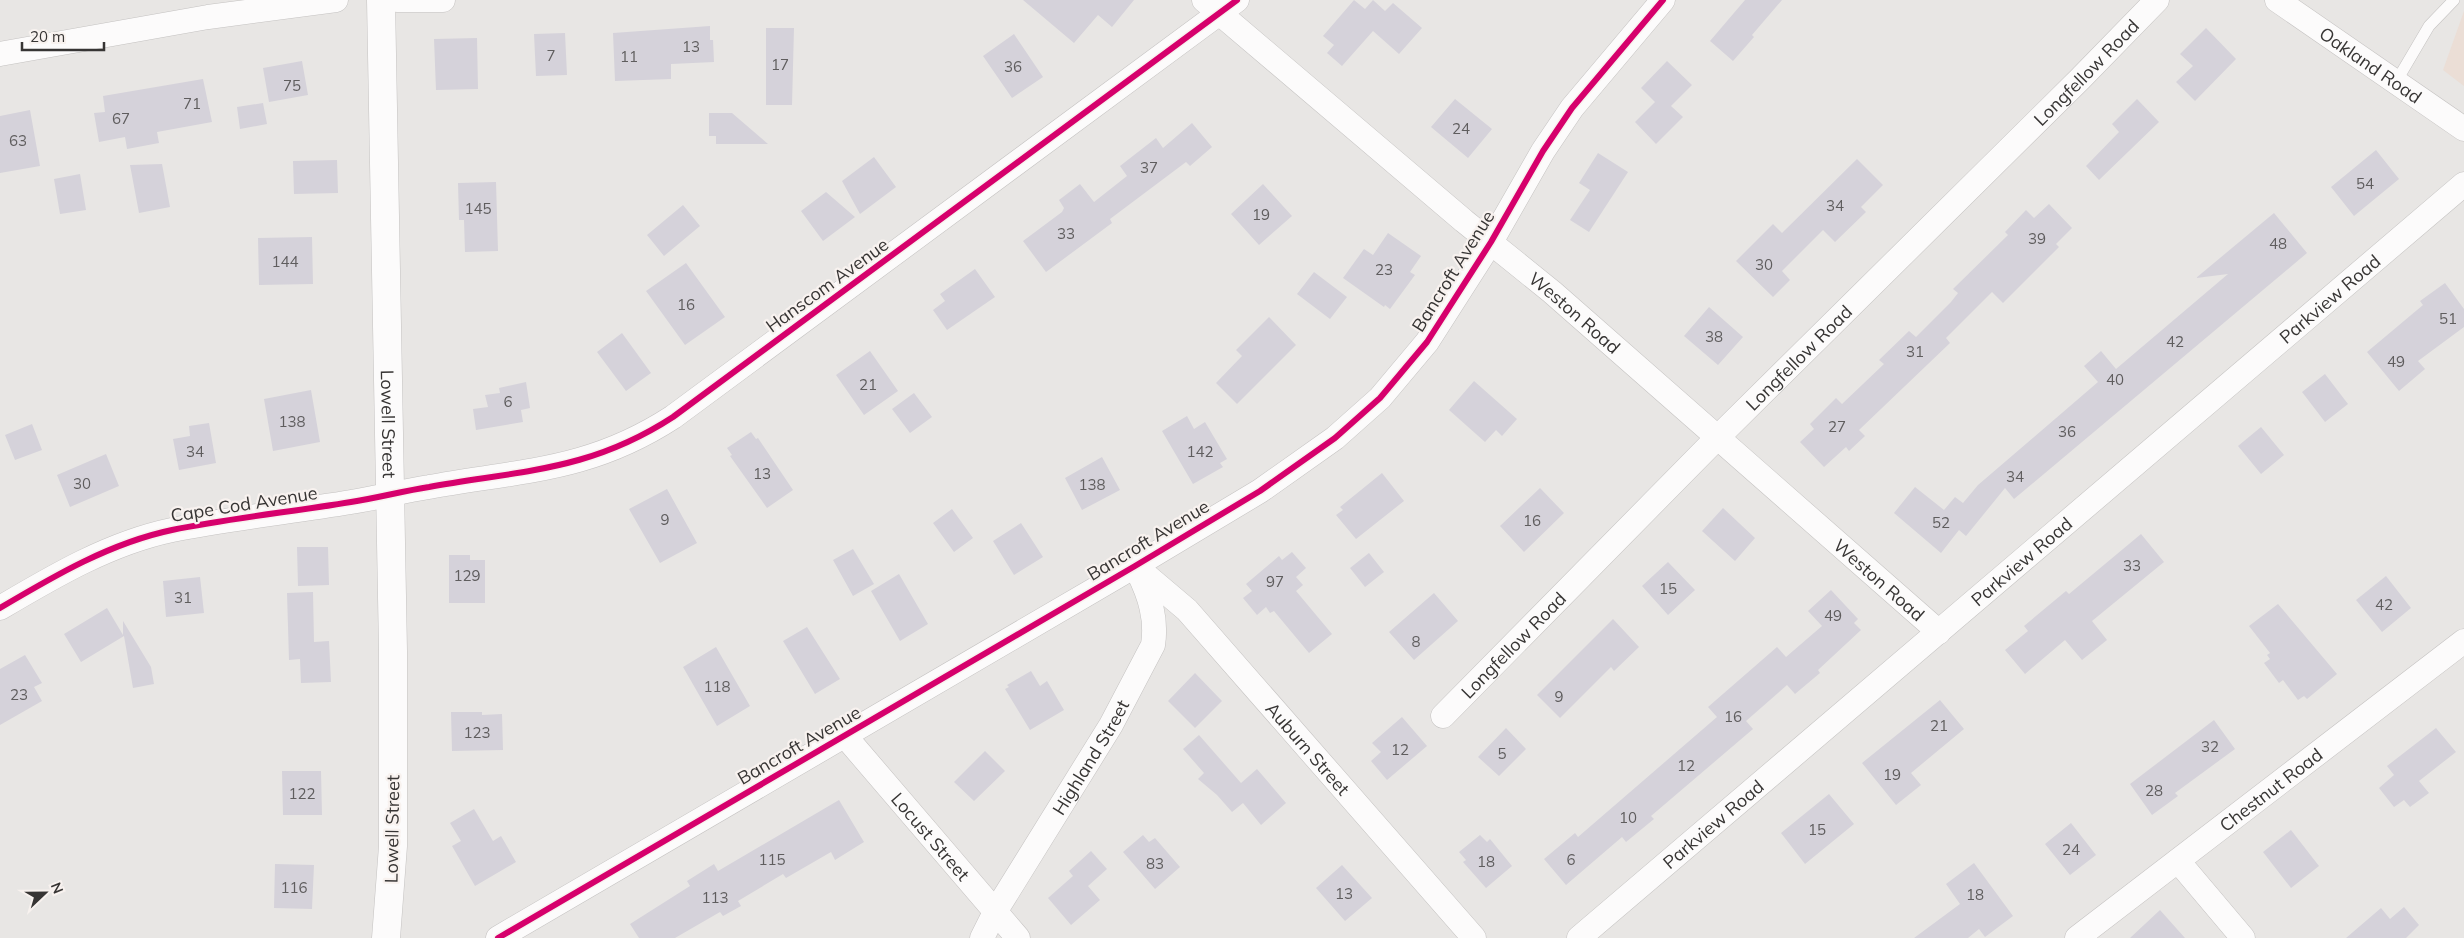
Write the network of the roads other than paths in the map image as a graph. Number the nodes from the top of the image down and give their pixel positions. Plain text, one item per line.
1 (336, 0) edge
2 (381, 0) edge
3 (397, 0) edge
4 (443, 0) edge
5 (1663, 0) edge
6 (2157, 0) edge
7 (2277, 0) edge
8 (2454, 0) edge
9 (1220, 4) edge
10 (202, 9) edge
11 (0, 54) edge
12 (2396, 82) junction
13 (2464, 129) edge
14 (2464, 184) edge
15 (1491, 242) junction
16 (1718, 436) junction
17 (390, 495) junction
18 (1135, 566) junction
19 (0, 608) edge
20 (1939, 632) junction
21 (2464, 641) edge
22 (1443, 716) dead end
23 (844, 736) junction
24 (2178, 861) junction
25 (995, 912) junction
26 (386, 938) edge
27 (498, 938) edge
28 (982, 938) edge
29 (1018, 938) edge
30 (1474, 938) edge
31 (1579, 938) edge
32 (2077, 938) edge
33 (2243, 938) edge

1 - 10 street
2 - 17 main road, Lowell Street
3 - 4 street
5 - 15 street, Bancroft Avenue
6 - 16 street, Longfellow Road
7 - 12 street, Oakland Road
8 - 12 lane
9 - 15 street, Weston Road
9 - 17 street, Hanscom Avenue
10 - 11 street
12 - 13 street, Oakland Road
14 - 20 street, Parkview Road
15 - 16 street, Weston Road
15 - 18 street, Bancroft Avenue
16 - 20 street, Weston Road
16 - 22 street, Longfellow Road
17 - 19 street, Cape Cod Avenue
17 - 26 main road, Lowell Street
18 - 23 street, Bancroft Avenue
18 - 25 street, Highland Street
18 - 30 street, Auburn Street
20 - 31 street, Parkview Road
21 - 24 street, Chestnut Road
23 - 25 street, Locust Street
23 - 27 street, Bancroft Avenue
24 - 32 street, Chestnut Road
24 - 33 street
25 - 28 street, Highland Street
25 - 29 street, Locust Street

